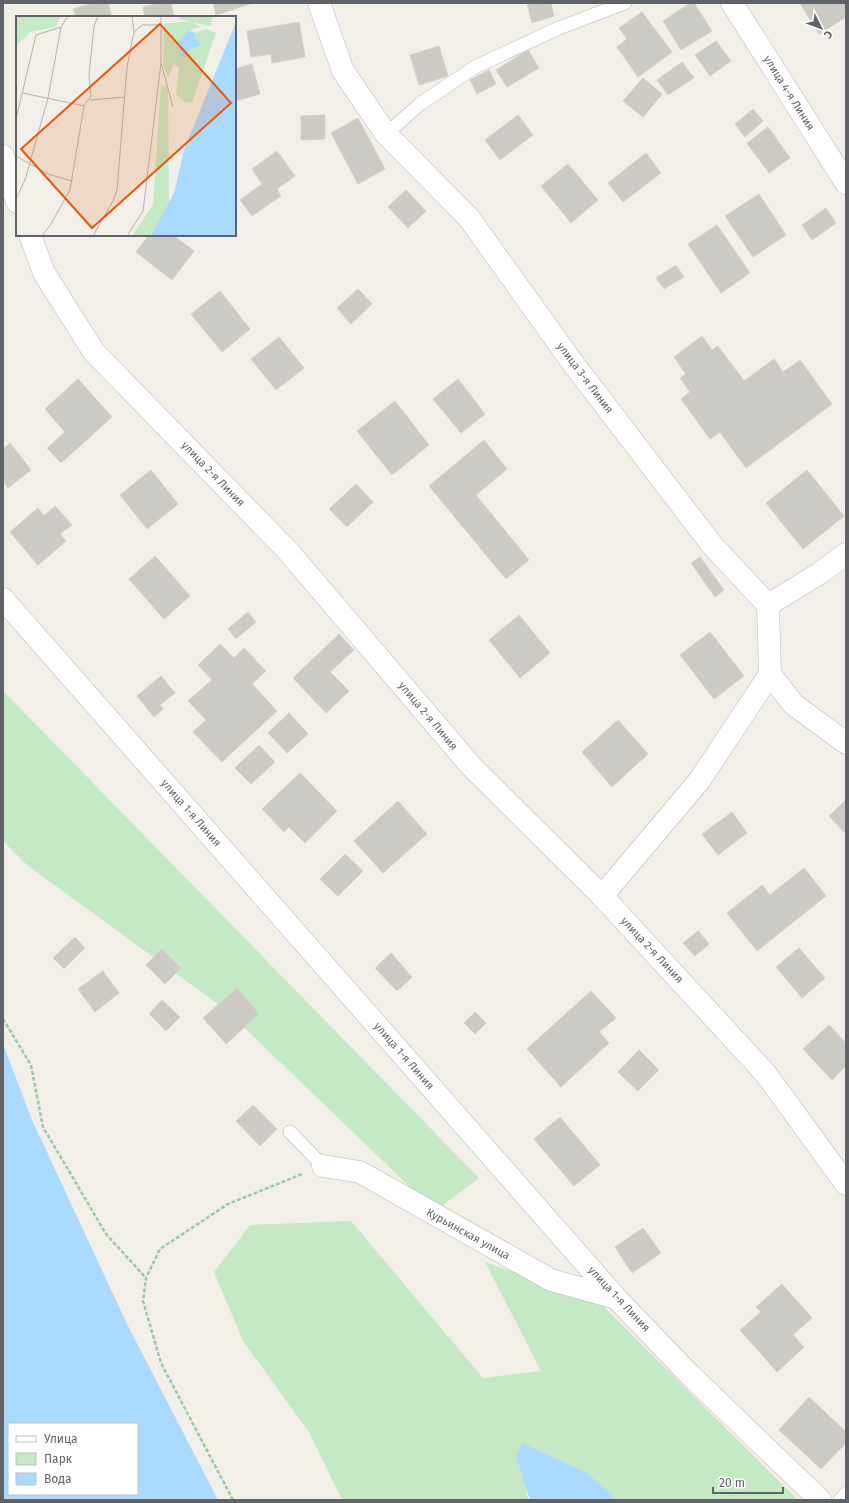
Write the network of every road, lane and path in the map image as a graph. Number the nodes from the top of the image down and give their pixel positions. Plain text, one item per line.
1 (319, 3) edge
2 (625, 3) edge
3 (732, 3) edge
4 (386, 134) junction
5 (3, 156) edge
6 (846, 183) edge
7 (16, 199) edge
8 (30, 236) edge
9 (846, 554) edge
10 (3, 599) edge
11 (768, 605) junction
12 (770, 674) junction
13 (846, 743) edge
14 (602, 896) junction
15 (3, 1018) edge
16 (290, 1132) dead end
17 (323, 1166) junction
18 (846, 1184) edge
19 (146, 1278) junction
20 (616, 1298) junction
21 (846, 1493) edge
22 (233, 1500) edge
23 (820, 1500) edge
24 (840, 1500) edge

1 - 4 street, улица 3-я Линия
2 - 4 lane
3 - 6 street, улица 4-я Линия
4 - 11 street, улица 3-я Линия
5 - 7 street
8 - 14 street, улица 2-я Линия
9 - 11 street
10 - 20 street, улица 1-я Линия
11 - 12 street
12 - 13 street
12 - 14 street
14 - 18 street, улица 2-я Линия
15 - 19 path
16 - 17 lane
17 - 19 path
17 - 20 street, Курьинская улица
19 - 22 path
20 - 23 street, улица 1-я Линия
21 - 24 lane

